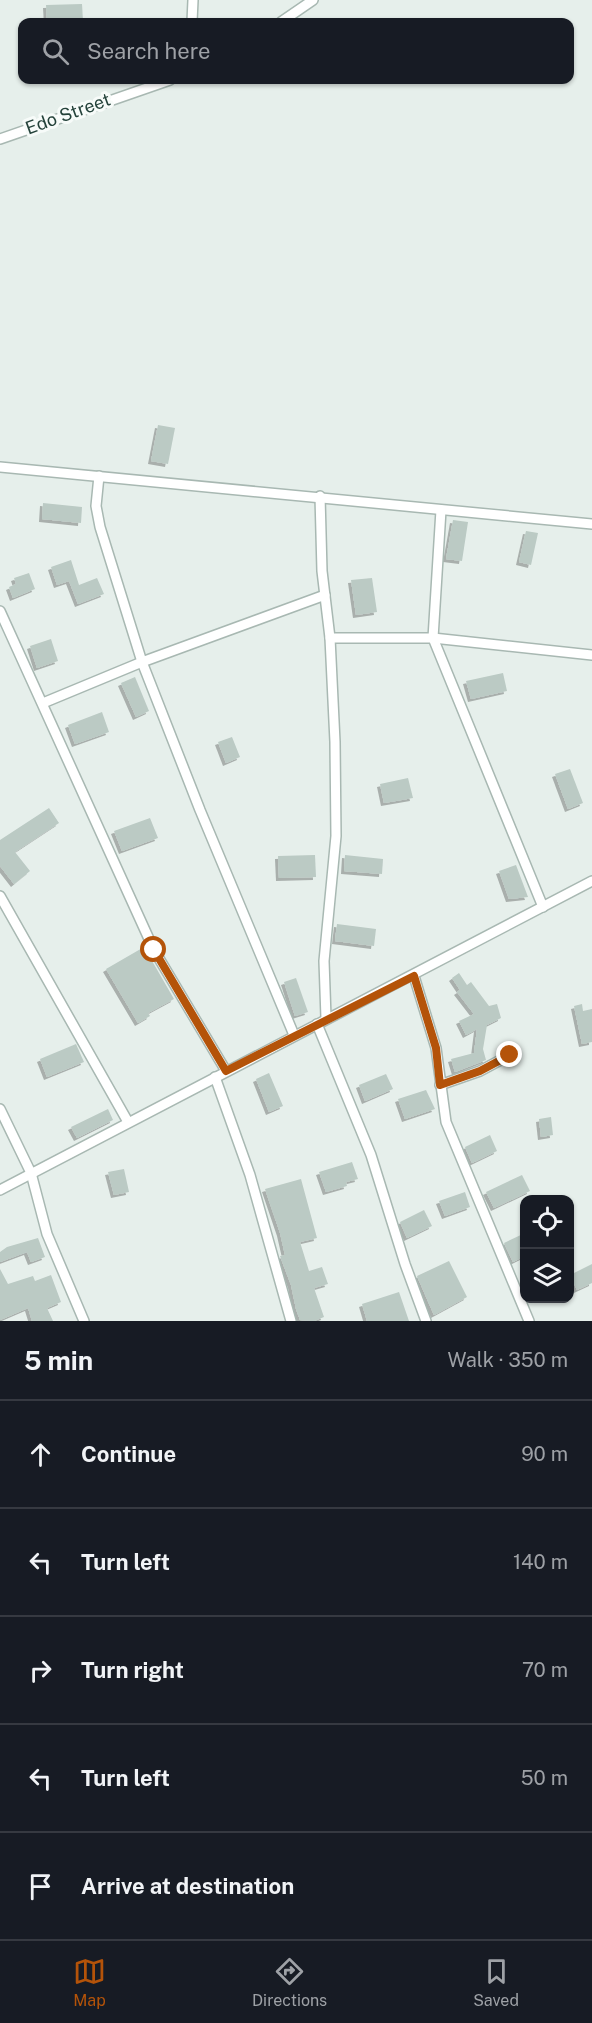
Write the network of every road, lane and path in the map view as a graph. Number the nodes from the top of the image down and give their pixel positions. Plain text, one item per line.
1 (193, 0) edge
2 (313, 0) edge
3 (192, 18) edge
4 (287, 18) edge
5 (158, 84) edge
6 (0, 139) edge
7 (0, 467) edge
8 (99, 476) junction
9 (320, 496) junction
10 (441, 510) junction
11 (592, 524) edge
12 (325, 596) junction
13 (0, 611) edge
14 (330, 638) junction
15 (433, 638) junction
16 (592, 655) edge
17 (142, 662) junction
18 (43, 703) junction
19 (592, 881) edge
20 (0, 896) edge
21 (543, 908) junction
22 (414, 976) junction
23 (326, 1018) junction
24 (316, 1024) junction
25 (294, 1035) junction
26 (510, 1055) dead end
27 (226, 1071) junction
28 (215, 1077) junction
29 (440, 1085) junction
30 (0, 1109) edge
31 (128, 1122) junction
32 (32, 1173) junction
33 (0, 1190) edge
34 (84, 1321) edge
35 (291, 1321) edge
36 (426, 1321) edge
37 (530, 1321) edge

1 - 3 street
2 - 4 street
5 - 6 street, Edo Street
7 - 8 street
8 - 9 street
8 - 17 street
9 - 10 street
9 - 12 street
10 - 11 street
10 - 15 street
12 - 14 street
12 - 17 street
13 - 18 street
14 - 15 street
14 - 23 street
15 - 16 street
15 - 21 street
17 - 18 street
17 - 25 street
18 - 27 street
19 - 21 street
20 - 31 street
21 - 22 street
22 - 23 street
22 - 29 street
23 - 24 street
24 - 25 street
24 - 36 street
25 - 27 street
26 - 29 street
27 - 28 street
28 - 31 street
28 - 35 street
29 - 37 street
30 - 32 street
31 - 32 street
32 - 33 street
32 - 34 street

